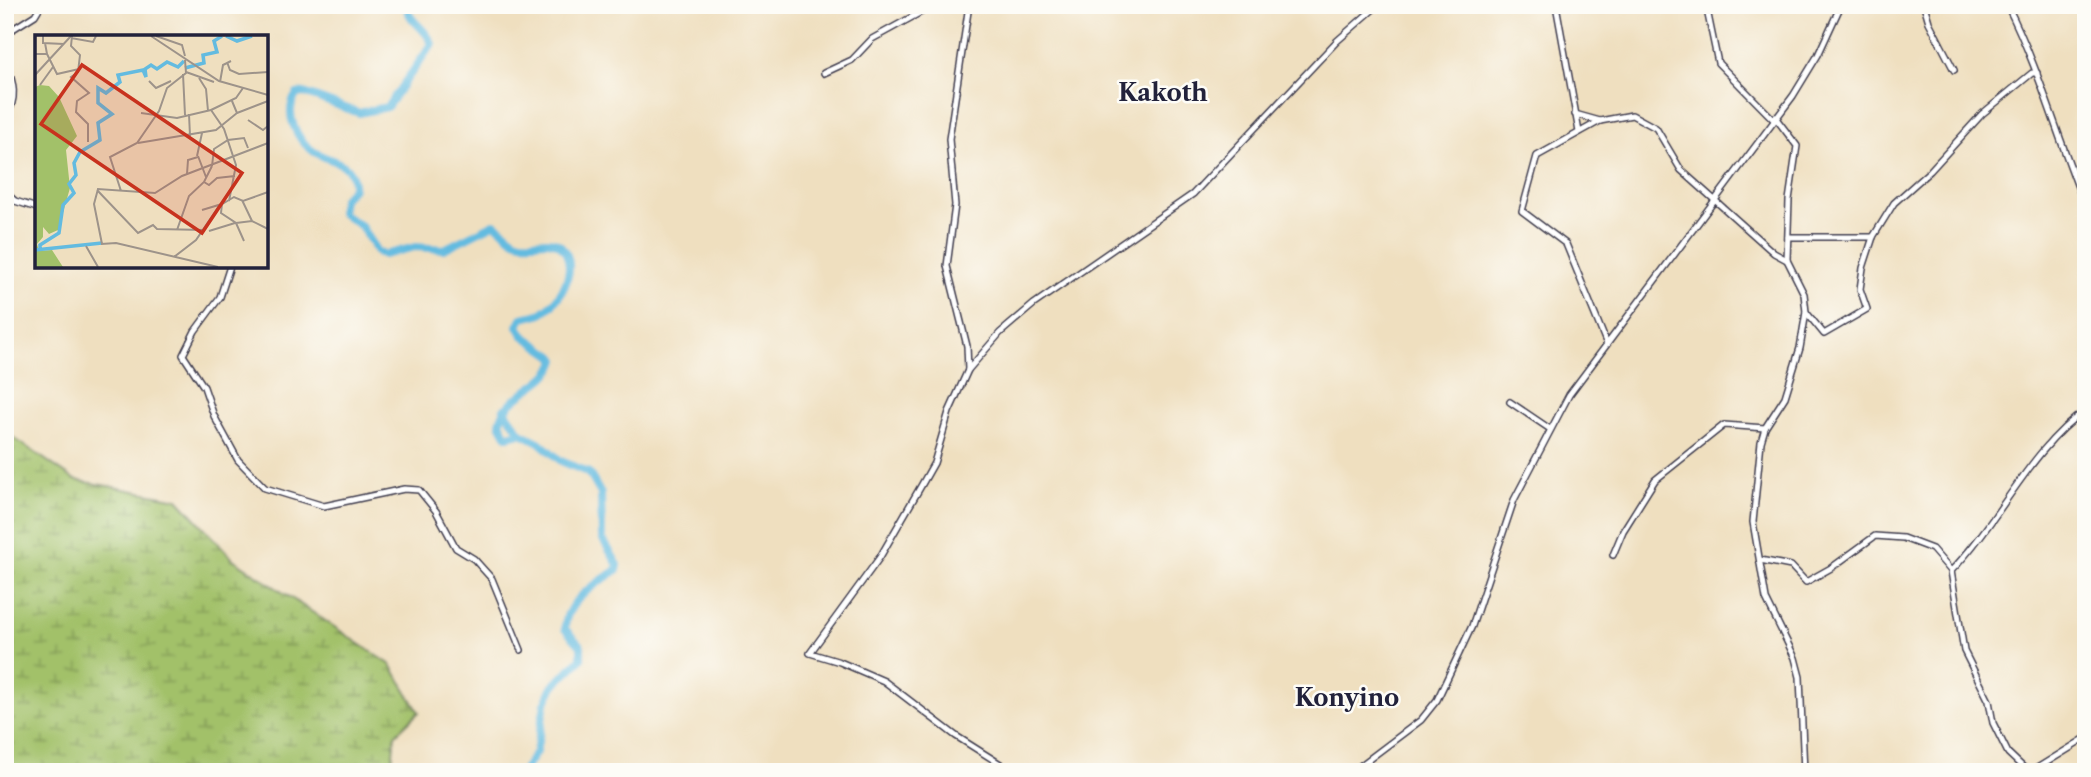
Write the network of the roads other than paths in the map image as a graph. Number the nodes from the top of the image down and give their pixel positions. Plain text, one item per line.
1 (41, 5) edge
2 (934, 5) edge
3 (969, 5) edge
4 (1378, 5) edge
5 (1556, 5) edge
6 (1706, 5) edge
7 (1841, 5) edge
8 (1924, 5) edge
9 (2007, 5) edge
10 (5, 34) edge
11 (5, 61) edge
12 (1954, 70) dead end
13 (824, 73) dead end
14 (2037, 73) junction
15 (1575, 114) junction
16 (5, 119) edge
17 (1774, 119) junction
18 (1600, 121) junction
19 (1579, 132) junction
20 (2086, 188) edge
21 (5, 192) edge
22 (2080, 193) junction
23 (1714, 201) junction
24 (35, 207) edge
25 (2086, 207) edge
26 (1788, 237) junction
27 (1873, 237) junction
28 (1787, 260) junction
29 (229, 268) edge
30 (1806, 312) junction
31 (1606, 342) junction
32 (968, 370) junction
33 (1510, 402) dead end
34 (2086, 410) edge
35 (2086, 420) edge
36 (1765, 428) junction
37 (1550, 429) junction
38 (2086, 476) edge
39 (1613, 555) dead end
40 (1760, 560) junction
41 (1951, 571) junction
42 (521, 650) dead end
43 (2086, 738) edge
44 (2086, 764) edge
45 (1013, 772) edge
46 (1352, 772) edge
47 (1804, 772) edge
48 (2029, 772) edge
49 (2083, 772) edge

1 - 10 street
2 - 13 street
3 - 32 street
4 - 32 street
5 - 15 street
6 - 17 street
7 - 17 street
8 - 12 street
9 - 14 street
11 - 16 street
14 - 22 street
14 - 27 street
15 - 18 street
15 - 19 street
17 - 23 street
17 - 26 street
18 - 19 street
18 - 23 street
19 - 31 street
20 - 22 street
21 - 24 street
22 - 25 street
23 - 28 street
23 - 31 street
26 - 27 street
26 - 28 street
27 - 30 street
28 - 30 street
29 - 42 street
30 - 36 street
31 - 37 street
32 - 45 street
33 - 37 street
34 - 41 street
35 - 38 street
36 - 39 street
36 - 40 street
37 - 46 street
40 - 41 street
40 - 47 street
41 - 48 street
43 - 48 street
44 - 49 street

